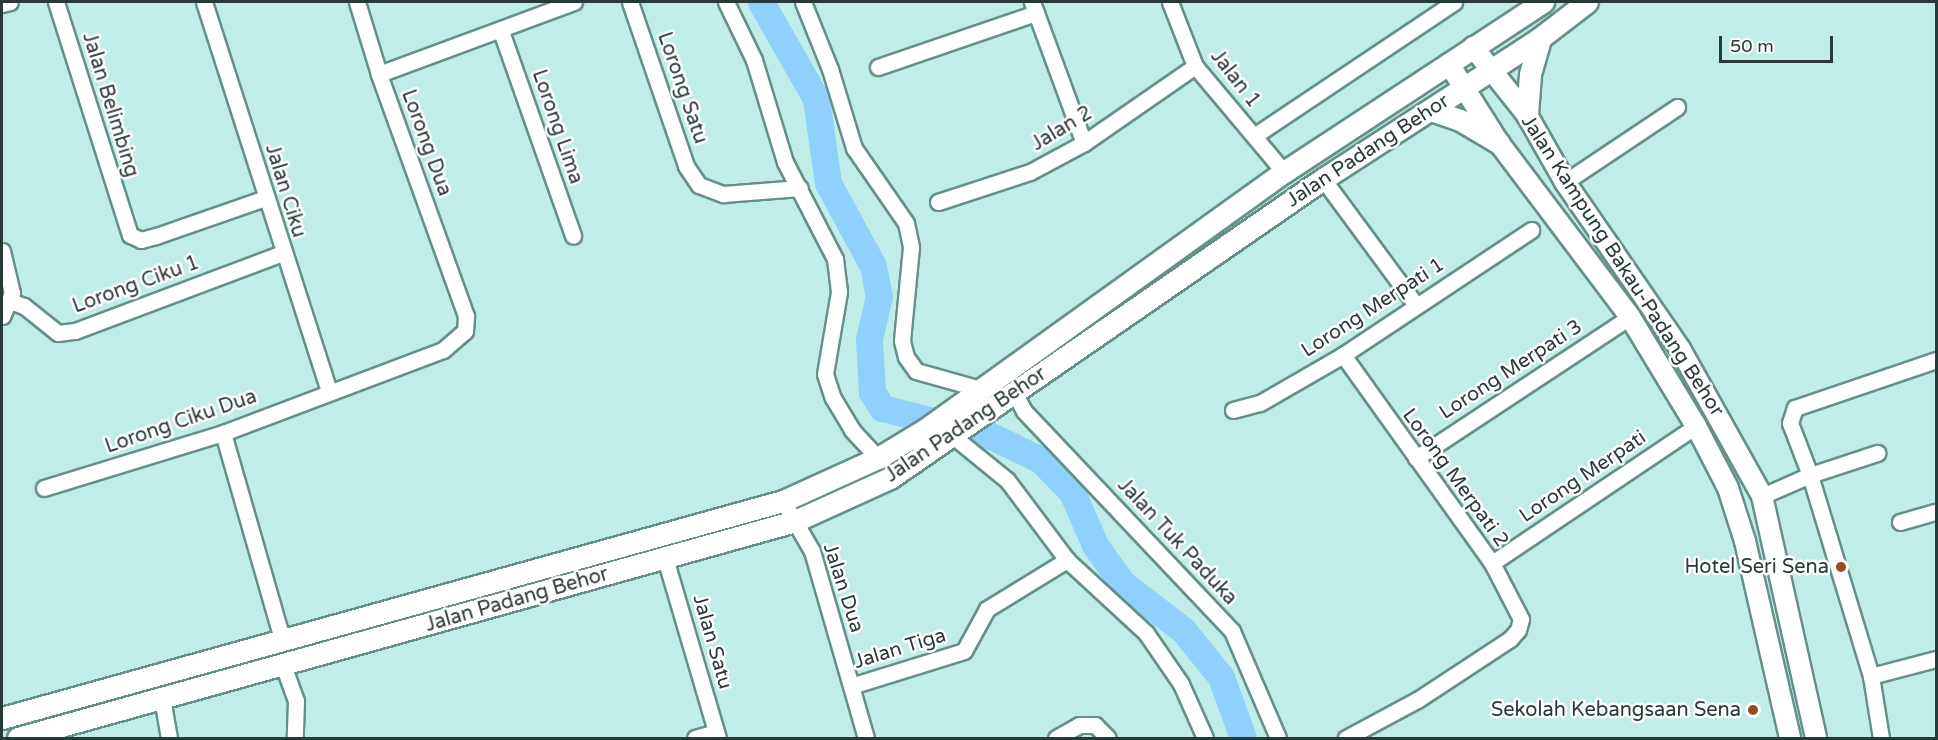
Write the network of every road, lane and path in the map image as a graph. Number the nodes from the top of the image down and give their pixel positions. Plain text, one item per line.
1 (10, 2) edge
2 (56, 2) edge
3 (204, 2) edge
4 (357, 2) edge
5 (574, 2) edge
6 (630, 2) edge
7 (726, 2) edge
8 (803, 2) edge
9 (1170, 2) edge
10 (1454, 2) edge
11 (1543, 2) edge
12 (1587, 2) edge
13 (2, 4) edge
14 (1034, 7) edge
15 (501, 31) junction
16 (1540, 38) junction
17 (1473, 47) junction
18 (1449, 64) junction
19 (1195, 66) junction
20 (878, 67) dead end
21 (1490, 69) junction
22 (379, 74) junction
23 (1466, 86) junction
24 (1677, 107) dead end
25 (1431, 110) junction
26 (1527, 115) junction
27 (1254, 136) junction
28 (1084, 143) junction
29 (1499, 143) junction
30 (1284, 172) junction
31 (1323, 179) junction
32 (1565, 182) junction
33 (800, 188) junction
34 (265, 198) junction
35 (938, 202) dead end
36 (1531, 230) dead end
37 (573, 236) dead end
38 (2, 251) edge
39 (282, 253) junction
40 (1415, 304) junction
41 (6, 309) edge
42 (1630, 317) junction
43 (1343, 356) junction
44 (1936, 360) edge
45 (329, 391) junction
46 (976, 393) junction
47 (1009, 397) junction
48 (1233, 410) dead end
49 (1696, 426) junction
50 (224, 432) junction
51 (954, 437) junction
52 (1877, 453) dead end
53 (878, 458) junction
54 (1416, 458) junction
55 (1810, 475) junction
56 (44, 488) dead end
57 (1762, 496) junction
58 (783, 501) junction
59 (1936, 512) edge
60 (795, 521) junction
61 (1900, 522) dead end
62 (665, 558) junction
63 (1067, 560) junction
64 (1492, 563) junction
65 (283, 642) junction
66 (1936, 659) edge
67 (283, 665) junction
68 (1871, 676) junction
69 (851, 686) junction
70 (162, 698) junction
71 (2, 718) edge
72 (717, 735) edge
73 (18, 738) edge
74 (169, 738) edge
75 (295, 738) edge
76 (695, 738) edge
77 (866, 738) edge
78 (1056, 738) edge
79 (1108, 738) edge
80 (1204, 738) edge
81 (1278, 738) edge
82 (1346, 738) edge
83 (1790, 738) edge
84 (1816, 738) edge
85 (1881, 738) edge

1 - 13 street
2 - 34 street, Jalan Belimbing
3 - 34 street, Jalan Ciku
4 - 22 street, Lorong Dua
5 - 15 street
6 - 33 street, Lorong Satu
7 - 33 street
8 - 46 street
9 - 19 street, Jalan 1
10 - 27 street
11 - 17 main road, Jalan Padang Behor
12 - 16 main road, Jalan Padang Behor
14 - 20 street
14 - 28 street
15 - 22 street
15 - 37 street, Lorong Lima
16 - 21 main road, Jalan Padang Behor
16 - 26 main road
17 - 18 main road, Jalan Padang Behor
17 - 21 street, Jalan Kampung Bakau-Padang Behor
18 - 23 street, Jalan Kampung Bakau-Padang Behor
18 - 30 main road, Jalan Padang Behor
19 - 27 street, Jalan 1
19 - 28 street, Jalan 2
21 - 23 main road, Jalan Padang Behor
21 - 26 street, Jalan Kampung Bakau-Padang Behor
22 - 45 street, Lorong Dua
23 - 25 main road, Jalan Padang Behor
23 - 29 street, Jalan Kampung Bakau-Padang Behor
24 - 32 street
25 - 29 main road
25 - 31 main road, Jalan Padang Behor
26 - 32 street, Jalan Kampung Bakau-Padang Behor
27 - 30 street, Jalan 1
28 - 35 street, Jalan 2
29 - 42 street, Jalan Kampung Bakau-Padang Behor
30 - 46 main road, Jalan Padang Behor
31 - 40 street
31 - 47 main road, Jalan Padang Behor
32 - 57 street, Jalan Kampung Bakau-Padang Behor
33 - 53 street
34 - 39 street, Jalan Ciku
36 - 40 street, Lorong Merpati 1
38 - 41 street
39 - 41 street, Lorong Ciku 1
39 - 45 street, Jalan Ciku
40 - 43 street, Lorong Merpati 1
42 - 49 street, Jalan Kampung Bakau-Padang Behor
42 - 54 street, Lorong Merpati 3
43 - 48 street, Lorong Merpati 1
43 - 54 street, Lorong Merpati 2
44 - 55 street
45 - 50 street, Lorong Ciku Dua
46 - 53 main road, Jalan Padang Behor
47 - 51 main road, Jalan Padang Behor
47 - 81 street, Jalan Tuk Paduka
49 - 64 street, Lorong Merpati
49 - 83 street, Jalan Kampung Bakau-Padang Behor
50 - 56 street, Lorong Ciku Dua
50 - 65 street
51 - 60 main road, Jalan Padang Behor
51 - 63 street
52 - 55 street
53 - 58 main road, Jalan Padang Behor
54 - 64 street, Lorong Merpati 2
55 - 57 street
55 - 68 street
57 - 84 street, Jalan Kampung Bakau-Padang Behor
58 - 60 street, Jalan Dua
58 - 65 main road, Jalan Padang Behor
59 - 61 street
60 - 62 main road, Jalan Padang Behor
60 - 69 street, Jalan Dua
62 - 67 main road, Jalan Padang Behor
62 - 72 street, Jalan Satu
63 - 69 street, Jalan Tiga
63 - 80 street
64 - 82 street, Lorong Merpati 2
65 - 71 main road, Jalan Padang Behor
66 - 68 street
67 - 70 main road, Jalan Padang Behor
67 - 75 street
68 - 85 street
69 - 77 street, Jalan Dua
70 - 73 main road, Jalan Padang Behor
70 - 74 street
72 - 76 street
78 - 79 street

